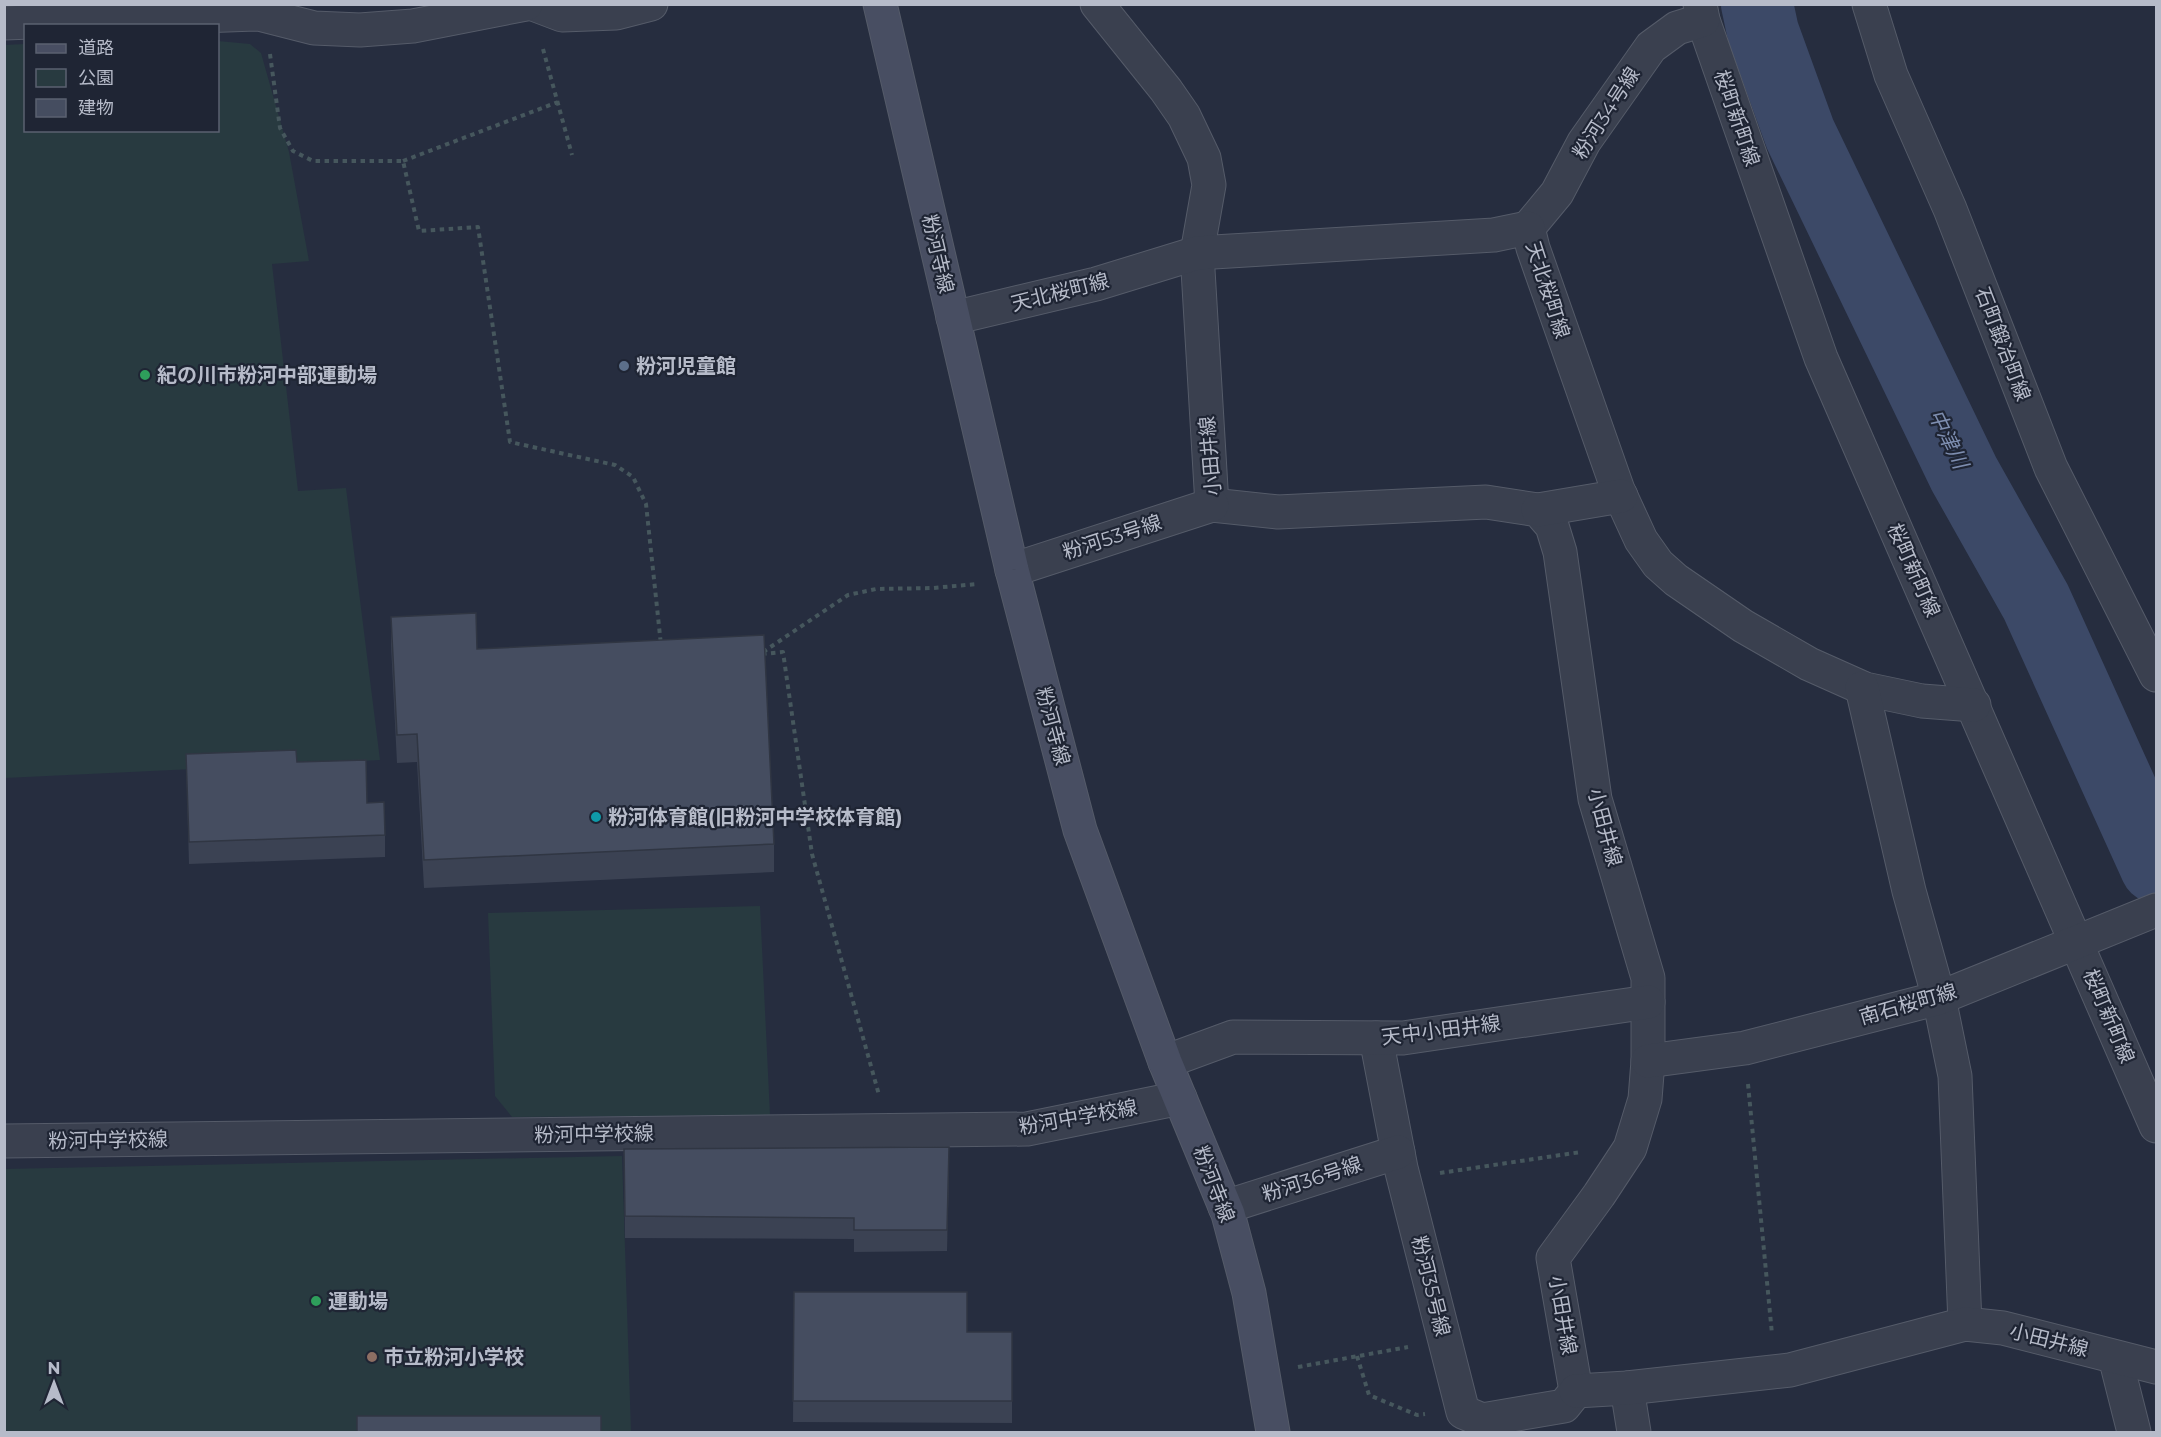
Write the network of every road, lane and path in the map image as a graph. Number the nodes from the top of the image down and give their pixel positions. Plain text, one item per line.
1 (526, 4) edge
2 (533, 4) edge
3 (651, 4) edge
4 (880, 4) edge
5 (1097, 4) edge
6 (1869, 4) edge
7 (1702, 12) edge
8 (275, 13) edge
9 (4, 22) edge
10 (543, 48) dead end
11 (558, 102) junction
12 (572, 154) dead end
13 (403, 160) junction
14 (1528, 228) junction
15 (1197, 253) junction
16 (953, 318) junction
17 (1621, 496) junction
18 (1212, 505) junction
19 (1538, 510) junction
20 (1014, 575) junction
21 (662, 650) edge
22 (2157, 675) edge
23 (1862, 688) junction
24 (1974, 705) junction
25 (2157, 910) edge
26 (2086, 937) junction
27 (1939, 998) junction
28 (1648, 1002) junction
29 (1376, 1038) junction
30 (1745, 1048) junction
31 (1648, 1061) junction
32 (1165, 1062) junction
33 (1180, 1098) junction
34 (2157, 1126) edge
35 (889, 1131) junction
36 (4, 1141) edge
37 (1401, 1165) junction
38 (1618, 1165) junction
39 (1225, 1207) junction
40 (1965, 1324) junction
41 (1444, 1340) junction
42 (1358, 1356) junction
43 (2115, 1357) junction
44 (2157, 1367) edge
45 (1775, 1371) junction
46 (1263, 1374) junction
47 (1627, 1388) junction
48 (1576, 1391) junction
49 (1463, 1410) junction
50 (1273, 1432) edge
51 (1634, 1432) edge
52 (2134, 1432) edge

1 - 8 street
2 - 3 street
4 - 16 main road, 粉河寺線
5 - 15 street, 小田井線
6 - 22 street, 石町鍛冶町線
7 - 14 street, 粉河34号線
7 - 24 street, 桜町新町線
8 - 9 street
8 - 13 path
10 - 11 path
11 - 12 path
11 - 13 path
13 - 21 path
14 - 15 street, 天北桜町線
14 - 17 street, 天北桜町線
15 - 16 street, 天北桜町線
15 - 18 street, 小田井線
16 - 20 main road, 粉河寺線
17 - 19 street
17 - 23 street, 天北桜町線
18 - 19 street, 小田井線
18 - 20 street, 粉河53号線
19 - 28 street, 小田井線
20 - 32 main road, 粉河寺線
20 - 35 path
23 - 24 street, 天北桜町線
23 - 27 street
24 - 26 street, 桜町新町線
25 - 26 street, 南石桜町線
26 - 27 street, 南石桜町線
26 - 34 street, 桜町新町線
27 - 30 street, 南石桜町線
27 - 40 street
28 - 29 street, 天中小田井線
28 - 31 street, 小田井線
29 - 32 street, 天中小田井線
29 - 37 street, 粉河35号線
30 - 31 street, 南石桜町線
30 - 45 path
31 - 38 street, 小田井線
32 - 33 main road, 粉河寺線
33 - 35 street, 粉河中学校線
33 - 39 main road, 粉河寺線
35 - 36 street, 粉河中学校線
37 - 38 path
37 - 39 street, 粉河36号線
37 - 41 street, 粉河35号線
38 - 48 street, 小田井線
39 - 46 main road, 粉河寺線
40 - 43 street, 小田井線
40 - 45 street, 小田井線
41 - 42 path
41 - 49 street, 粉河35号線
42 - 46 path
42 - 49 path
43 - 44 street, 小田井線
43 - 52 street
45 - 47 street, 小田井線
46 - 50 main road, 粉河寺線
47 - 48 street, 小田井線
47 - 51 street
48 - 49 street

